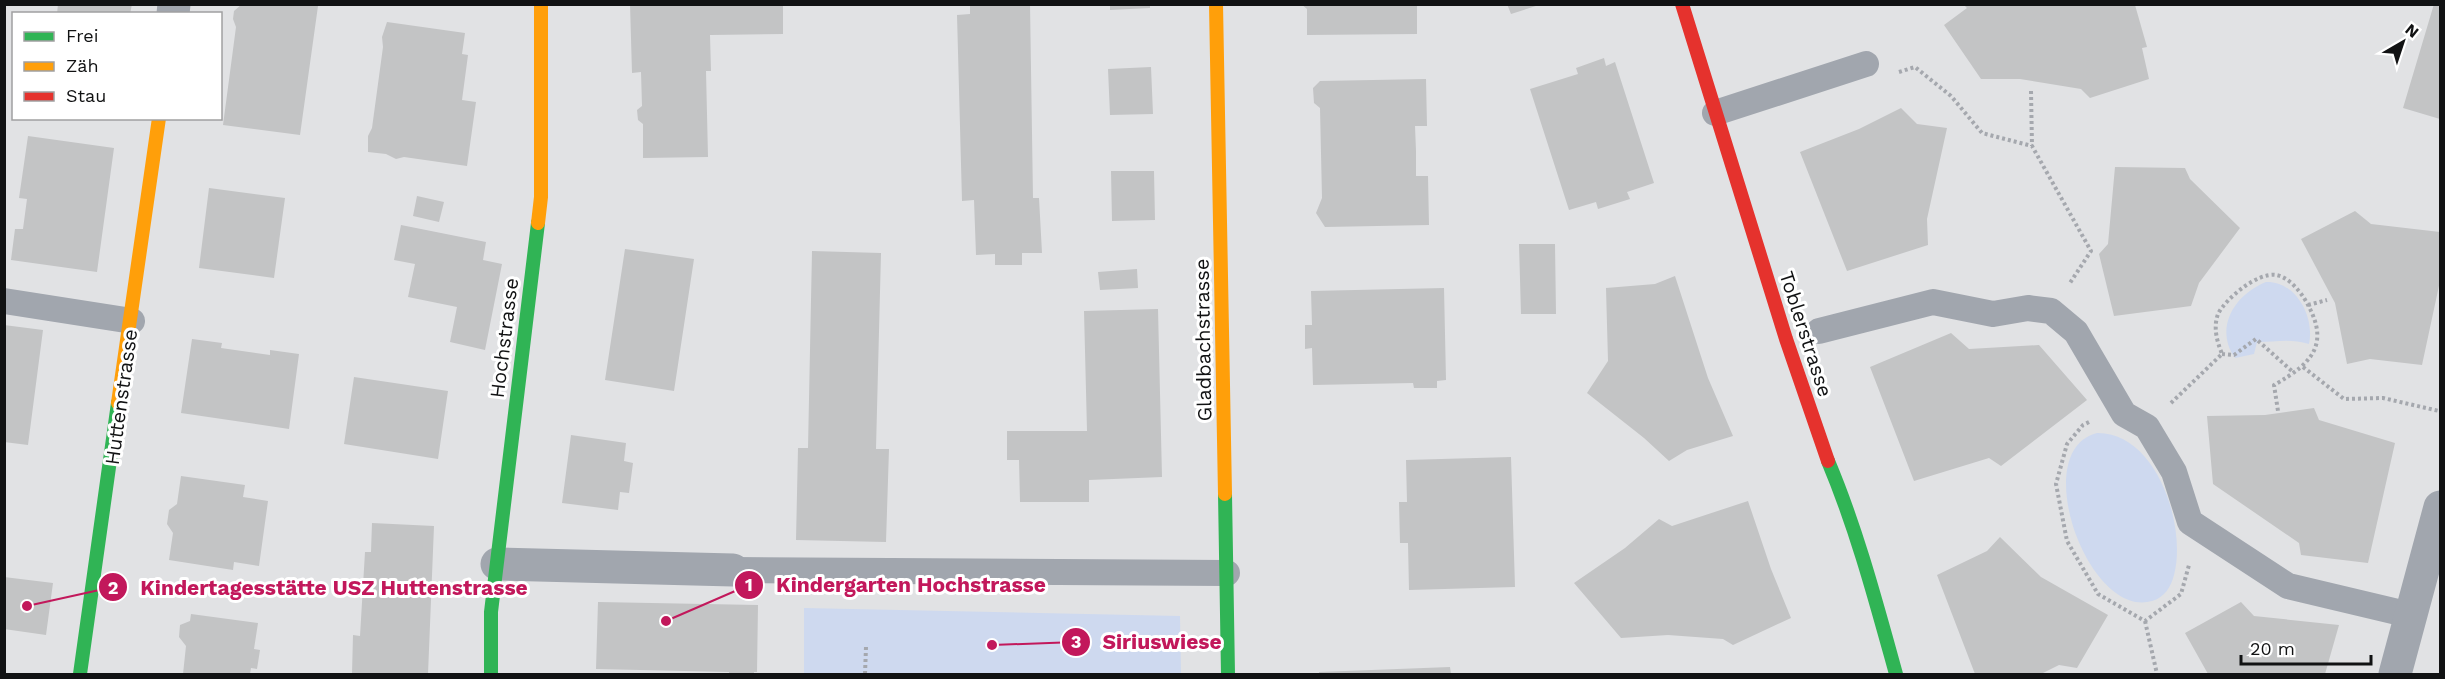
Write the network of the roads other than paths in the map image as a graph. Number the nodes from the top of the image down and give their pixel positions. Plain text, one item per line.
1 (541, 4) edge
2 (1216, 4) edge
3 (1682, 4) edge
4 (1866, 64) dead end
5 (1715, 113) junction
6 (159, 120) edge
7 (4, 301) edge
8 (132, 321) junction
9 (1819, 331) dead end
10 (2440, 507) edge
11 (497, 564) junction
12 (733, 570) joint
13 (1227, 573) junction
14 (2410, 615) junction
15 (80, 675) edge
16 (492, 675) edge
17 (1228, 675) edge
18 (1896, 675) edge
19 (2395, 675) edge

1 - 11 street, Hochstrasse
2 - 13 street, Gladbachstrasse
3 - 5 street, Toblerstrasse
4 - 5 lane
5 - 18 street, Toblerstrasse
6 - 8 street, Huttenstrasse
7 - 8 lane
8 - 15 street, Huttenstrasse
9 - 14 lane
10 - 14 street
11 - 12 street
11 - 16 street, Hochstrasse
12 - 13 lane
13 - 17 street, Gladbachstrasse
14 - 19 street

